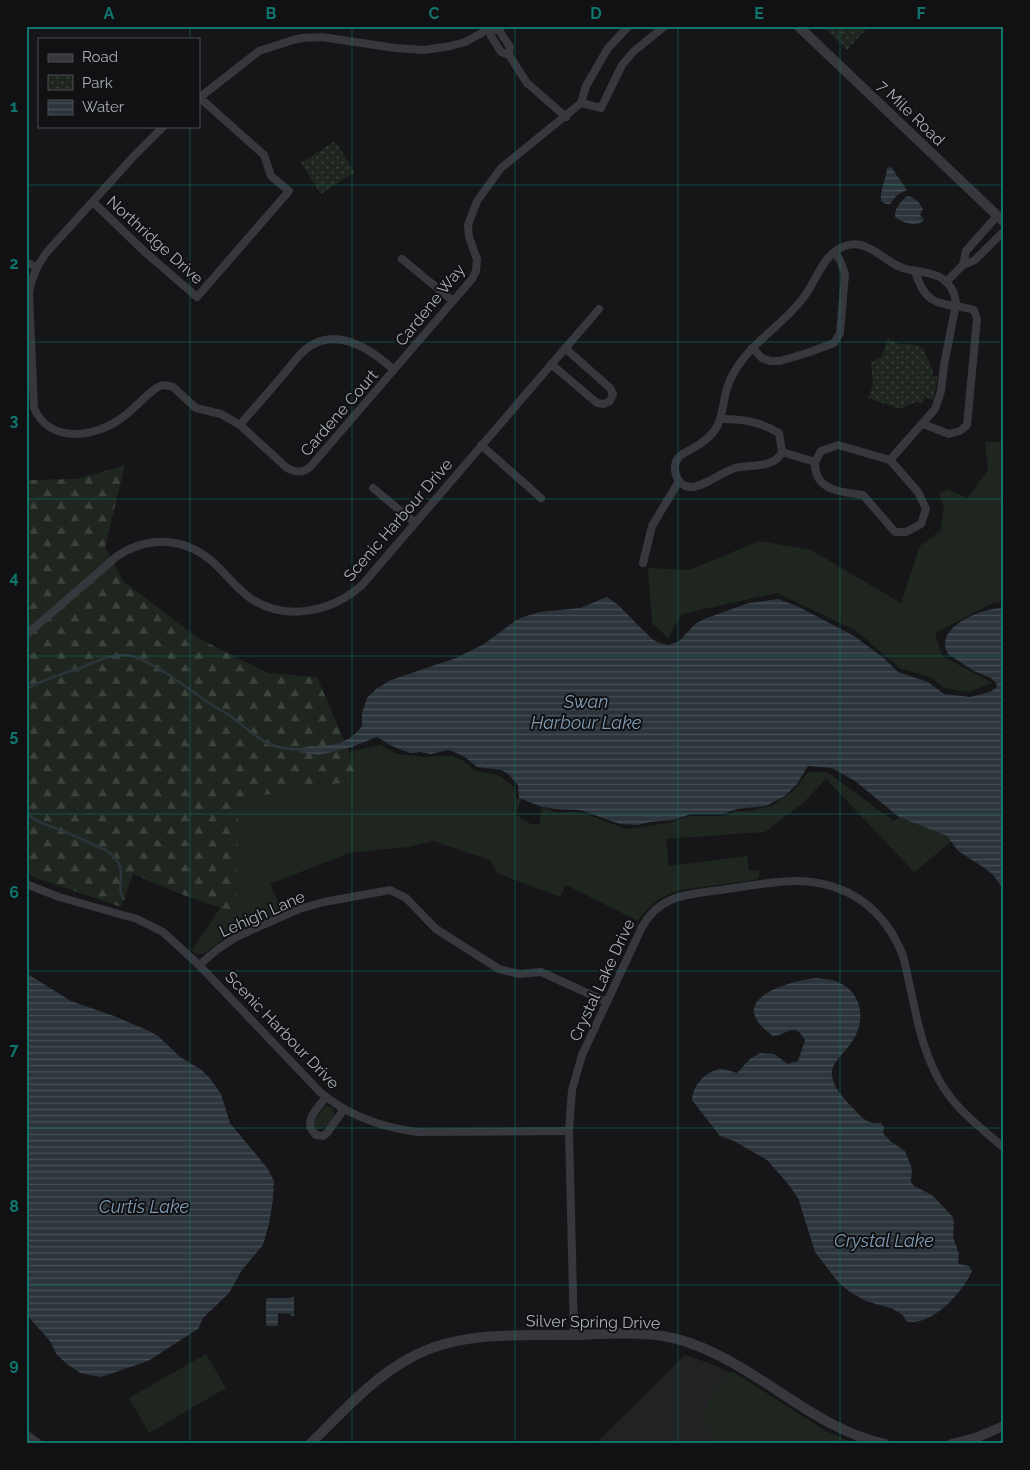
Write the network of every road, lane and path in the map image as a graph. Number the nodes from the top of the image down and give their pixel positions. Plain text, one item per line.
1 (629, 26) edge
2 (665, 26) edge
3 (798, 26) edge
4 (493, 27) edge
5 (200, 97) edge
6 (200, 99) edge
7 (582, 103) junction
8 (566, 117) junction
9 (162, 128) edge
10 (93, 202) junction
11 (1000, 219) edge
12 (1004, 232) edge
13 (835, 252) junction
14 (402, 260) dead end
15 (26, 262) edge
16 (963, 265) junction
17 (36, 267) junction
18 (915, 271) junction
19 (946, 282) junction
20 (452, 301) junction
21 (955, 307) junction
22 (599, 309) dead end
23 (565, 348) junction
24 (752, 348) junction
25 (551, 364) junction
26 (394, 370) junction
27 (721, 419) junction
28 (923, 424) junction
29 (240, 425) junction
30 (482, 445) junction
31 (782, 452) junction
32 (890, 460) junction
33 (815, 462) junction
34 (679, 481) junction
35 (374, 488) dead end
36 (541, 498) dead end
37 (414, 523) junction
38 (643, 563) dead end
39 (26, 635) edge
40 (26, 884) edge
41 (199, 964) junction
42 (607, 1002) junction
43 (326, 1097) junction
44 (344, 1109) junction
45 (569, 1131) junction
46 (1004, 1148) edge
47 (574, 1335) junction
48 (1004, 1426) edge
49 (26, 1434) edge
50 (39, 1444) edge
51 (310, 1444) edge
52 (885, 1444) edge
53 (954, 1444) edge

1 - 7 street
2 - 7 street
3 - 11 street, 7 Mile Road
4 - 5 street, Northridge Drive
4 - 8 street
6 - 10 street, Northridge Drive
7 - 8 street, Cardene Way
8 - 20 street, Cardene Way
9 - 10 street, Northridge Drive
10 - 17 street, Northridge Drive
11 - 16 street
12 - 16 street
13 - 18 street
13 - 24 street
13 - 24 street
14 - 20 street
15 - 17 street
16 - 19 street
17 - 29 street
18 - 19 street
18 - 21 street
19 - 21 street
20 - 26 street, Cardene Way
21 - 28 street
21 - 28 street
22 - 23 street, Scenic Harbour Drive
23 - 25 street, Scenic Harbour Drive
23 - 25 street
24 - 27 street
25 - 30 street, Scenic Harbour Drive
26 - 29 street, Cardene Court
26 - 29 street, Cardene Court
27 - 31 street
27 - 34 street
28 - 32 street
30 - 36 street
30 - 37 street, Scenic Harbour Drive
31 - 33 street
31 - 34 street
32 - 33 street
32 - 33 street
34 - 38 street
35 - 37 street
37 - 39 street, Scenic Harbour Drive
40 - 41 street, Scenic Harbour Drive
41 - 42 street, Lehigh Lane
41 - 43 street, Scenic Harbour Drive
42 - 45 street, Crystal Lake Drive
42 - 46 street, Crystal Lake Drive
43 - 44 street, Scenic Harbour Drive
43 - 44 street
44 - 45 street, Scenic Harbour Drive
45 - 47 street, Crystal Lake Drive
47 - 51 street, Silver Spring Drive
47 - 52 street, Silver Spring Drive
48 - 53 street
49 - 50 street

